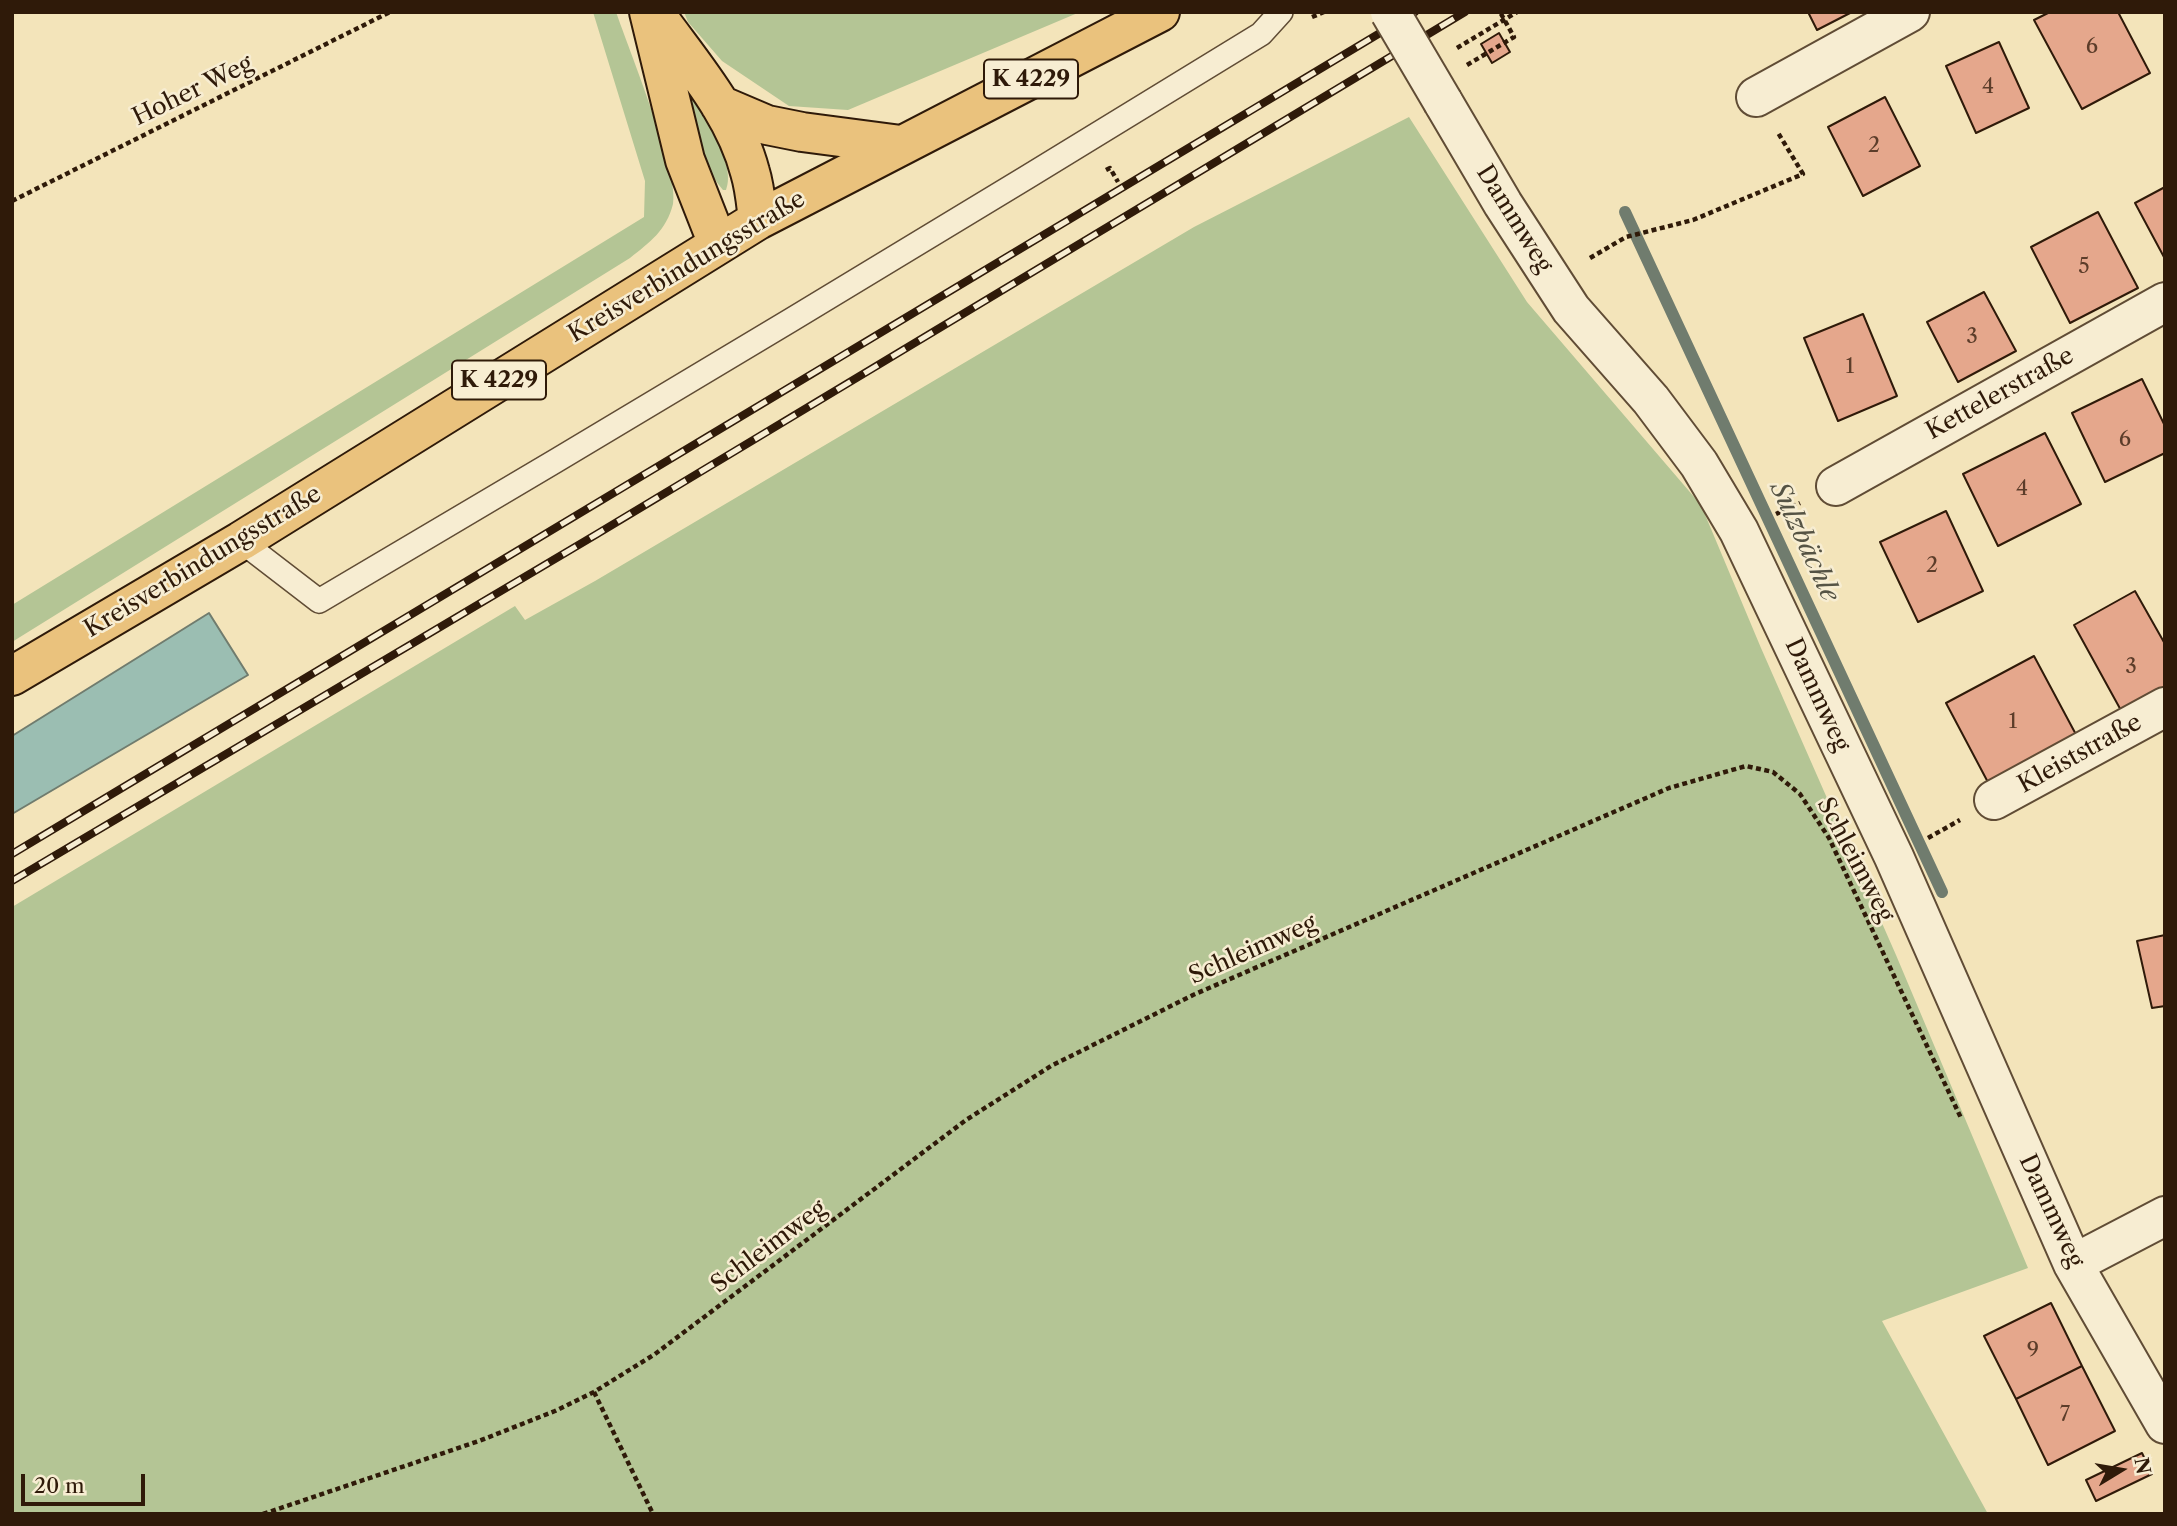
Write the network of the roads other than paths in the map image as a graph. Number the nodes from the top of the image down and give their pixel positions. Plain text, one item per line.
1 (652, 12) edge
2 (1160, 12) edge
3 (1281, 12) edge
4 (1390, 12) edge
5 (1910, 12) edge
6 (1756, 97) road end
7 (720, 105) junction
8 (901, 145) junction
9 (758, 220) junction
10 (718, 244) junction
11 (2165, 302) edge
12 (1836, 486) dead end
13 (241, 541) junction
14 (12, 676) edge
15 (2165, 707) edge
16 (1994, 800) dead end
17 (2165, 1216) edge
18 (2073, 1264) junction
19 (2165, 1424) edge

1 - 7 main road
1 - 10 main road
2 - 8 main road, Kreisverbindungsstraße / K 4229
3 - 13 lane
4 - 18 street, Dammweg, bridge
5 - 6 street
7 - 8 main road
7 - 9 main road
8 - 9 main road, Kreisverbindungsstraße / K 4229
9 - 10 main road, Kreisverbindungsstraße / K 4229
10 - 13 main road, Kreisverbindungsstraße / K 4229
11 - 12 street, Kettelerstraße
13 - 14 main road, Kreisverbindungsstraße / K 4229
15 - 16 street, Kleiststraße
17 - 18 street
18 - 19 street, Dammweg

